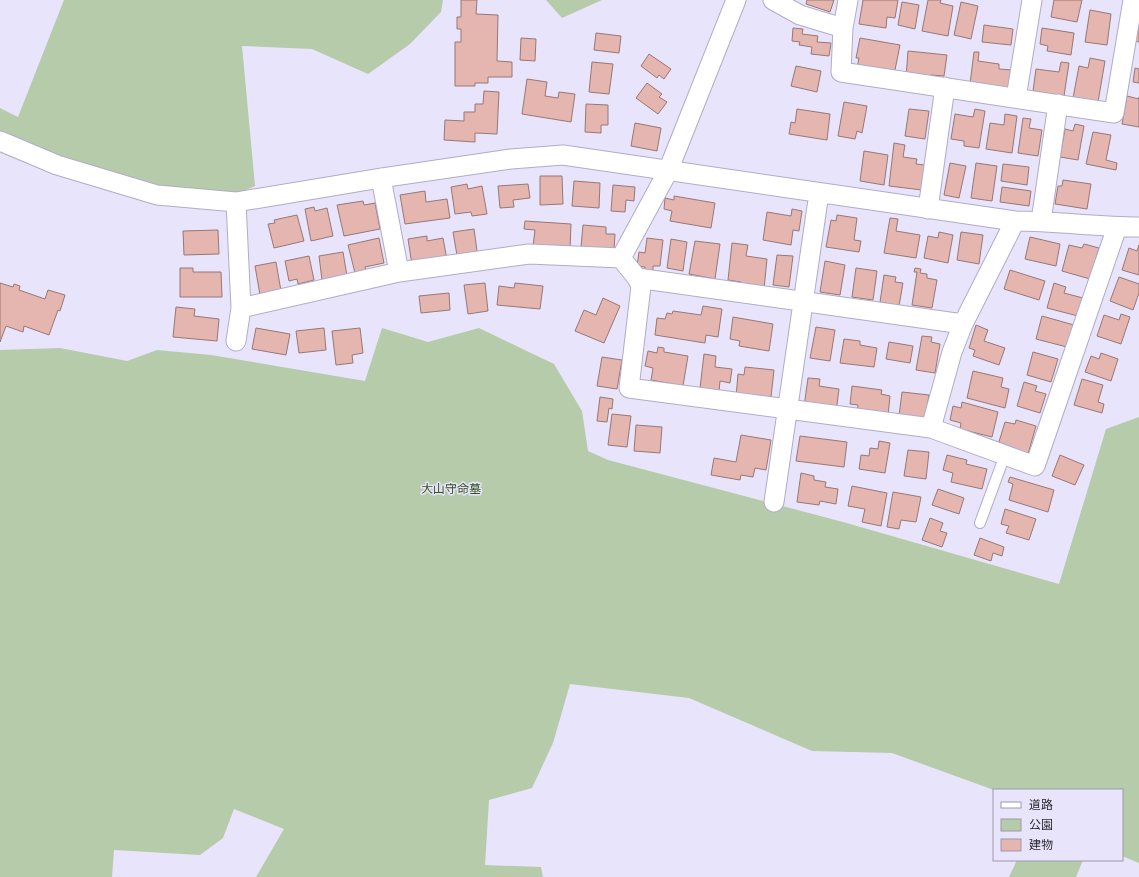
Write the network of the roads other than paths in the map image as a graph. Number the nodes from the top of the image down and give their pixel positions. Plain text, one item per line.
1 (736, 0) edge
2 (773, 0) edge
3 (848, 0) edge
4 (1032, 0) edge
5 (1132, 0) edge
6 (843, 28) junction
7 (945, 87) junction
8 (1016, 98) junction
9 (1058, 104) junction
10 (0, 141) edge
11 (668, 170) junction
12 (382, 178) junction
13 (819, 193) junction
14 (236, 202) junction
15 (928, 209) junction
16 (1015, 221) junction
17 (1041, 221) junction
18 (1116, 227) junction
19 (1139, 227) edge
20 (621, 258) junction
21 (399, 272) junction
22 (637, 278) junction
23 (803, 301) junction
24 (241, 308) junction
25 (963, 324) junction
26 (236, 341) dead end
27 (787, 409) junction
28 (931, 428) junction
29 (1005, 455) junction
30 (774, 502) dead end
31 (980, 523) dead end

1 - 11 street
2 - 6 street
3 - 6 street
4 - 8 street
5 - 9 street
6 - 7 street
7 - 8 street
7 - 15 street
8 - 9 street
9 - 17 street
10 - 14 street
11 - 12 street
11 - 13 street
11 - 20 street
12 - 14 street
12 - 21 street
13 - 15 street
13 - 23 street
14 - 24 street
15 - 16 street
16 - 17 street
16 - 25 street
17 - 18 street
18 - 19 street
18 - 29 street
20 - 21 street
20 - 22 street
21 - 24 street
22 - 23 street
22 - 27 street
23 - 25 street
23 - 27 street
24 - 26 street
25 - 28 street
27 - 28 street
27 - 30 street
28 - 29 street
29 - 31 lane

